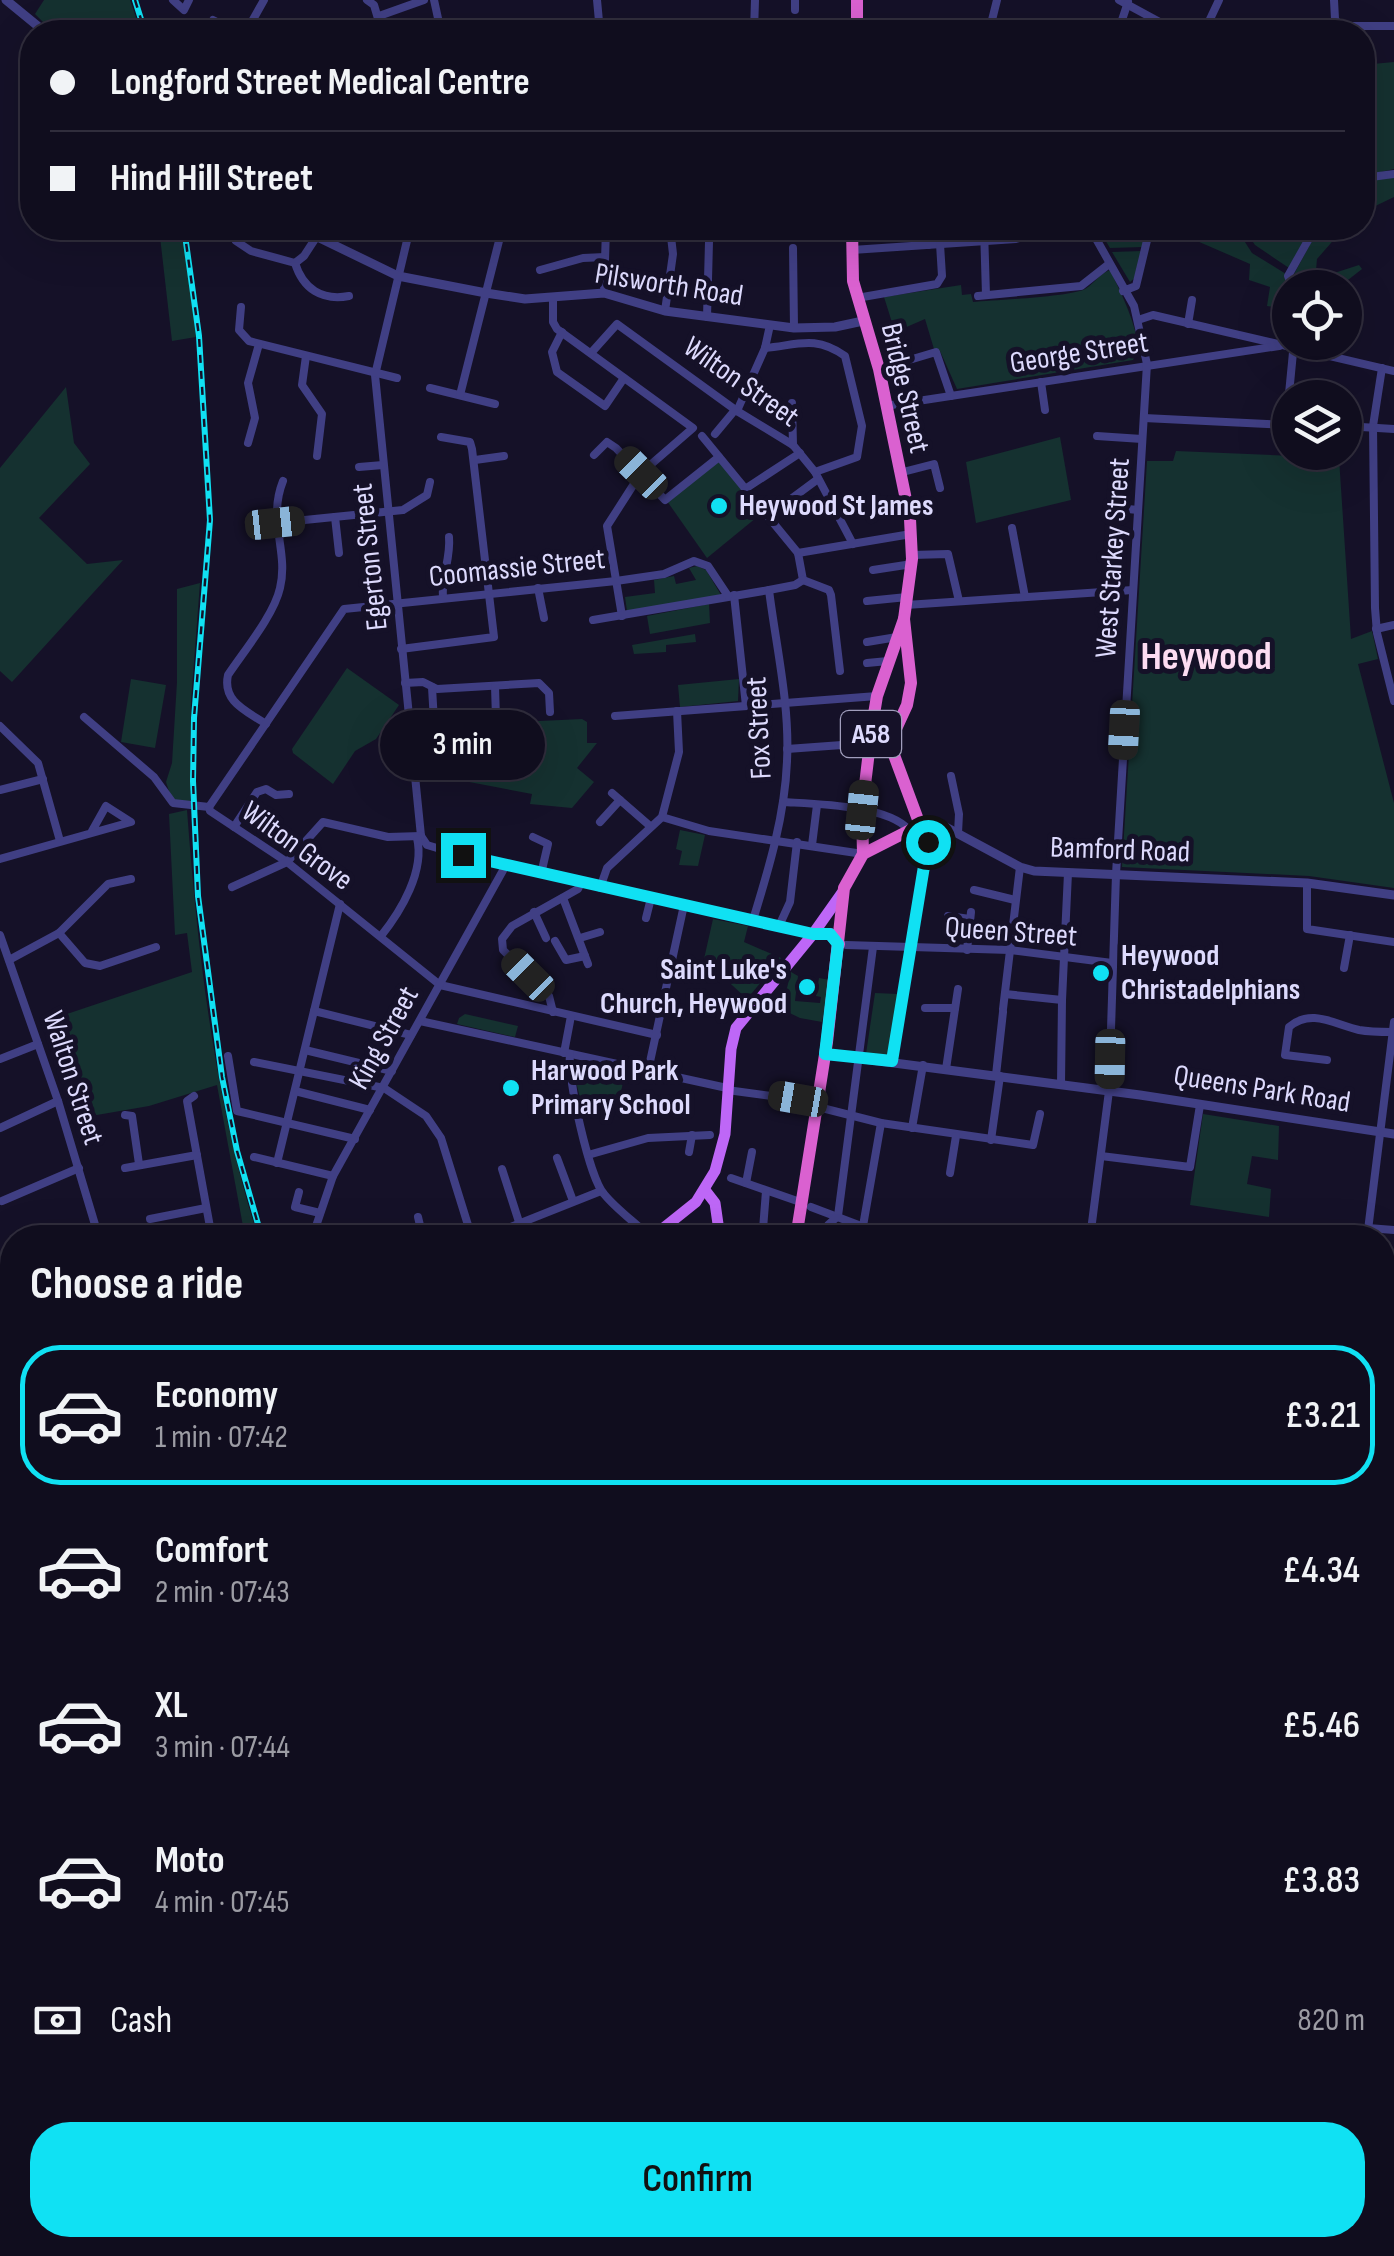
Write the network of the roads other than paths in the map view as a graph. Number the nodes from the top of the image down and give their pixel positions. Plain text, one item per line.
1 (6, 0) edge
2 (173, 0) edge
3 (189, 0) edge
4 (367, 0) edge
5 (424, 0) edge
6 (795, 0) edge
7 (1124, 1) edge
8 (795, 10) dead end
9 (378, 16) junction
10 (30, 20) edge
11 (379, 20) edge
12 (1157, 20) edge
13 (314, 240) edge
14 (325, 240) edge
15 (407, 240) edge
16 (499, 240) edge
17 (606, 240) edge
18 (671, 240) edge
19 (852, 240) edge
20 (928, 240) edge
21 (1016, 240) edge
22 (1096, 240) edge
23 (1149, 240) edge
24 (1308, 240) edge
25 (236, 241) dead end
26 (709, 242) dead end
27 (984, 242) junction
28 (940, 244) junction
29 (928, 245) junction
30 (793, 248) dead end
31 (852, 250) junction
32 (605, 258) junction
33 (294, 263) junction
34 (1109, 264) junction
35 (540, 270) dead end
36 (1291, 270) edge
37 (398, 276) junction
38 (1122, 291) junction
39 (486, 294) junction
40 (604, 294) junction
41 (349, 296) dead end
42 (553, 298) junction
43 (857, 298) junction
44 (1192, 300) dead end
45 (241, 307) dead end
46 (664, 312) junction
47 (707, 317) junction
48 (1138, 320) junction
49 (864, 321) junction
50 (1188, 324) junction
51 (770, 326) junction
52 (794, 328) junction
53 (562, 332) junction
54 (258, 344) junction
55 (1272, 344) edge
56 (1272, 347) edge
57 (765, 348) junction
58 (591, 353) junction
59 (306, 356) junction
60 (1351, 360) edge
61 (1147, 364) junction
62 (1382, 368) junction
63 (879, 369) junction
64 (1394, 370) edge
65 (375, 374) junction
66 (396, 378) dead end
67 (624, 378) junction
68 (1041, 382) junction
69 (430, 388) dead end
70 (460, 395) junction
71 (951, 396) junction
72 (792, 403) dead end
73 (495, 404) dead end
74 (886, 406) junction
75 (736, 410) junction
76 (1045, 410) dead end
77 (1144, 418) junction
78 (1272, 424) edge
79 (1362, 426) edge
80 (1373, 426) junction
81 (1394, 429) edge
82 (715, 434) dead end
83 (702, 436) dead end
84 (1097, 436) dead end
85 (441, 437) dead end
86 (1142, 439) junction
87 (248, 443) dead end
88 (797, 449) junction
89 (594, 455) dead end
90 (317, 456) dead end
91 (504, 456) dead end
92 (719, 457) junction
93 (475, 460) junction
94 (383, 465) junction
95 (359, 468) dead end
96 (641, 473) junction
97 (899, 473) junction
98 (816, 476) junction
99 (283, 481) dead end
100 (430, 482) dead end
101 (940, 488) dead end
102 (745, 489) junction
103 (1107, 508) dead end
104 (1138, 510) junction
105 (388, 511) junction
106 (768, 516) junction
107 (335, 517) junction
108 (275, 523) junction
109 (1012, 528) dead end
110 (911, 534) junction
111 (449, 538) dead end
112 (853, 544) junction
113 (340, 553) dead end
114 (798, 553) junction
115 (912, 560) junction
116 (873, 570) dead end
117 (803, 580) junction
118 (616, 581) junction
119 (538, 588) junction
120 (769, 590) junction
121 (1134, 590) junction
122 (489, 594) junction
123 (731, 596) junction
124 (1024, 596) junction
125 (443, 598) junction
126 (867, 601) dead end
127 (959, 601) junction
128 (397, 603) junction
129 (906, 607) junction
130 (622, 616) junction
131 (544, 618) dead end
132 (593, 620) dead end
133 (1394, 625) edge
134 (1376, 628) junction
135 (867, 642) dead end
136 (402, 649) junction
137 (897, 650) junction
138 (867, 663) dead end
139 (840, 671) dead end
140 (405, 683) junction
141 (495, 686) junction
142 (432, 687) junction
143 (877, 696) junction
144 (1394, 701) edge
145 (784, 704) junction
146 (746, 706) junction
147 (676, 710) junction
148 (550, 712) dead end
149 (615, 716) dead end
150 (84, 718) dead end
151 (496, 719) dead end
152 (434, 722) dead end
153 (266, 724) junction
154 (0, 726) edge
155 (842, 745) dead end
156 (787, 748) junction
157 (951, 776) dead end
158 (43, 778) junction
159 (0, 790) edge
160 (289, 794) dead end
161 (783, 802) junction
162 (818, 805) junction
163 (209, 807) junction
164 (862, 810) junction
165 (662, 816) junction
166 (606, 818) dead end
167 (650, 826) junction
168 (234, 827) junction
169 (914, 827) junction
170 (92, 831) junction
171 (958, 833) junction
172 (418, 837) junction
173 (533, 837) dead end
174 (775, 839) junction
175 (60, 841) junction
176 (797, 842) junction
177 (812, 845) junction
178 (863, 854) junction
179 (0, 859) edge
180 (288, 862) junction
181 (506, 866) junction
182 (1020, 868) junction
183 (1068, 873) junction
184 (541, 874) junction
185 (1116, 874) junction
186 (131, 878) dead end
187 (1308, 883) junction
188 (580, 884) junction
189 (232, 887) dead end
190 (600, 888) junction
191 (844, 888) junction
192 (974, 890) dead end
193 (1394, 895) edge
194 (564, 898) junction
195 (651, 898) junction
196 (1016, 900) junction
197 (340, 904) junction
198 (684, 906) junction
199 (831, 911) junction
200 (534, 912) junction
201 (948, 916) dead end
202 (646, 918) dead end
203 (753, 920) junction
204 (780, 926) junction
205 (600, 932) dead end
206 (60, 933) junction
207 (813, 934) junction
208 (0, 935) edge
209 (1350, 935) junction
210 (381, 936) junction
211 (580, 938) junction
212 (1394, 942) edge
213 (842, 944) junction
214 (156, 947) dead end
215 (873, 947) junction
216 (910, 948) junction
217 (967, 950) junction
218 (1010, 950) junction
219 (1064, 957) junction
220 (9, 960) junction
221 (1112, 963) junction
222 (1344, 968) dead end
223 (440, 985) junction
224 (958, 989) dead end
225 (1005, 994) junction
226 (1062, 1000) junction
227 (924, 1008) dead end
228 (955, 1008) junction
229 (314, 1010) junction
230 (553, 1012) junction
231 (570, 1016) junction
232 (420, 1021) junction
233 (1393, 1027) edge
234 (656, 1034) junction
235 (412, 1035) junction
236 (38, 1044) junction
237 (305, 1050) junction
238 (566, 1054) junction
239 (825, 1054) junction
240 (228, 1056) dead end
241 (0, 1058) edge
242 (860, 1058) junction
243 (1327, 1060) dead end
244 (892, 1061) junction
245 (254, 1062) dead end
246 (923, 1065) junction
247 (946, 1068) junction
248 (392, 1071) junction
249 (648, 1071) junction
250 (300, 1073) junction
251 (998, 1076) junction
252 (1062, 1084) junction
253 (384, 1088) junction
254 (727, 1089) junction
255 (1109, 1090) junction
256 (295, 1092) junction
257 (194, 1096) dead end
258 (58, 1102) junction
259 (1200, 1104) junction
260 (822, 1106) junction
261 (370, 1110) junction
262 (1040, 1114) dead end
263 (125, 1115) dead end
264 (852, 1116) junction
265 (287, 1123) junction
266 (881, 1123) junction
267 (0, 1128) edge
268 (912, 1128) junction
269 (1378, 1133) junction
270 (1394, 1134) edge
271 (692, 1135) junction
272 (710, 1135) dead end
273 (956, 1136) junction
274 (355, 1140) junction
275 (991, 1140) junction
276 (689, 1152) dead end
277 (752, 1152) dead end
278 (197, 1155) junction
279 (588, 1155) junction
280 (1101, 1156) junction
281 (254, 1157) dead end
282 (558, 1158) dead end
283 (278, 1163) junction
284 (139, 1164) junction
285 (79, 1168) junction
286 (125, 1168) dead end
287 (502, 1169) dead end
288 (950, 1172) dead end
289 (333, 1176) junction
290 (731, 1178) dead end
291 (746, 1183) junction
292 (705, 1190) junction
293 (766, 1190) junction
294 (601, 1191) junction
295 (299, 1192) dead end
296 (2, 1200) edge
297 (573, 1202) junction
298 (807, 1205) junction
299 (206, 1208) junction
300 (320, 1214) junction
301 (838, 1216) junction
302 (418, 1217) dead end
303 (749, 1218) dead end
304 (150, 1219) dead end
305 (518, 1222) junction
306 (96, 1225) edge
307 (209, 1225) edge
308 (316, 1225) edge
309 (420, 1225) edge
310 (468, 1225) edge
311 (511, 1225) edge
312 (637, 1225) edge
313 (668, 1225) edge
314 (718, 1225) edge
315 (800, 1225) edge
316 (828, 1225) edge
317 (861, 1225) edge
318 (864, 1225) edge
319 (1092, 1225) edge
320 (1368, 1225) edge

1 - 10 street
2 - 3 street
4 - 9 street
5 - 9 street
6 - 8 street
7 - 12 street
9 - 11 street
13 - 33 street
14 - 37 street, Pilsworth Road
15 - 37 street, Egerton Street
16 - 39 street
17 - 32 street
18 - 46 street
19 - 31 highway, Bridge Street / A58
20 - 29 street
21 - 27 street
22 - 34 street, West Starkey Street
23 - 38 street
24 - 36 street
25 - 33 street
26 - 47 street
27 - 28 street
27 - 34 street
28 - 29 street
28 - 43 street
29 - 31 street
30 - 52 street
31 - 43 highway, Bridge Street / A58
32 - 35 street
32 - 40 street
33 - 41 street
34 - 38 street, West Starkey Street
37 - 39 street, Pilsworth Road
37 - 65 street, Egerton Street
38 - 48 street, West Starkey Street
39 - 42 street, Pilsworth Road
39 - 70 street
40 - 42 street, Pilsworth Road
40 - 46 street, Pilsworth Road
42 - 53 street
43 - 49 highway, Bridge Street / A58
44 - 50 street
45 - 54 street
46 - 47 street, Pilsworth Road
47 - 51 street, Pilsworth Road
48 - 50 street
48 - 61 street, West Starkey Street
49 - 52 street, Pilsworth Road
49 - 63 highway, Bridge Street / A58
50 - 55 street
51 - 52 street, Pilsworth Road
51 - 57 street
53 - 58 street
53 - 67 street
54 - 59 street
54 - 87 street
56 - 61 street, George Street
57 - 75 street
57 - 98 street
58 - 67 street
58 - 75 street, Wilton Street
59 - 65 street
59 - 90 street
60 - 62 street
61 - 68 street, George Street
61 - 77 street, West Starkey Street
62 - 64 street
62 - 80 street
63 - 71 street
63 - 74 highway, Bridge Street / A58
65 - 66 street
65 - 94 street, Egerton Street
67 - 96 street
68 - 71 street, George Street
68 - 76 street
69 - 70 street
70 - 73 street
71 - 74 street, George Street
72 - 88 street
74 - 97 highway, Bridge Street / A58
75 - 82 street
75 - 88 street, Wilton Street
77 - 78 street
77 - 86 street, West Starkey Street
79 - 80 street
80 - 81 street
80 - 134 street
83 - 92 street
84 - 86 street
85 - 93 street
86 - 104 street, West Starkey Street
88 - 98 street, Wilton Street
88 - 102 street
89 - 96 street
91 - 93 street
92 - 96 street
92 - 102 street
93 - 122 street
94 - 95 street
94 - 105 street, Egerton Street
96 - 118 street
97 - 101 street
97 - 110 highway, Bridge Street / A58
98 - 106 street
98 - 112 street, Wilton Street
99 - 108 street
100 - 105 street
102 - 106 street
103 - 104 street
104 - 121 street, West Starkey Street
105 - 107 street
105 - 128 street, Egerton Street
106 - 114 street
107 - 108 street
107 - 113 street
108 - 153 street
109 - 124 street
110 - 112 street
110 - 115 highway, Bridge Street / A58
111 - 125 street
112 - 114 street
114 - 117 street
115 - 116 street
115 - 127 street
115 - 129 highway, Bridge Street / A58
117 - 120 street
117 - 139 street
118 - 119 street, Coomassie Street
118 - 123 street, Coomassie Street
118 - 130 street
119 - 122 street, Coomassie Street
119 - 131 street
120 - 123 street
120 - 145 street, Fox Street
121 - 124 street
121 - 185 street, West Starkey Street
122 - 125 street, Coomassie Street
122 - 136 street
123 - 130 street
123 - 146 street
124 - 127 street
125 - 128 street, Coomassie Street
126 - 129 street
127 - 129 street
128 - 136 street, Egerton Street
128 - 153 street, Coomassie Street
129 - 137 highway, A58
130 - 132 street
133 - 134 street
134 - 144 street
135 - 137 street
136 - 140 street, Egerton Street
137 - 138 street
137 - 143 highway, A58
137 - 169 highway, A58
140 - 142 street
140 - 172 street, Egerton Street
141 - 142 street
141 - 148 street
141 - 151 street
142 - 152 street
143 - 145 street
143 - 164 highway, A58
145 - 146 street
145 - 156 street, Fox Street
146 - 147 street
147 - 149 street
147 - 165 street
150 - 163 street, Wilton Grove
153 - 163 street
154 - 158 street
155 - 156 street
156 - 161 street, Fox Street
157 - 171 street
158 - 159 street
158 - 175 street
160 - 168 street
161 - 162 street
161 - 174 street, Fox Street
162 - 164 street
162 - 177 street
163 - 168 street, Wilton Grove
164 - 169 street
164 - 178 highway, A58
165 - 167 street
165 - 174 street
166 - 167 street
167 - 190 street
168 - 180 street, Wilton Grove
169 - 171 street, Bamford Road
169 - 178 highway
169 - 216 street
170 - 170 street
170 - 175 street
171 - 182 street, Bamford Road
172 - 180 street
172 - 181 street
172 - 210 street, Egerton Street
173 - 184 street
174 - 176 street
174 - 203 street, Fox Street
175 - 179 street
176 - 177 street
176 - 204 street
177 - 178 street
178 - 191 highway
180 - 189 street
180 - 197 street, Wilton Grove
181 - 184 street
181 - 223 street, King Street
182 - 183 street, Bamford Road
182 - 196 street
183 - 185 street, Bamford Road
183 - 219 street
184 - 188 street
185 - 187 street, Bamford Road
185 - 221 street, West Starkey Street
186 - 206 street
187 - 193 street, Bamford Road
187 - 209 street
188 - 190 street
188 - 194 street
190 - 195 street
191 - 199 main road
191 - 213 highway
192 - 196 street
194 - 200 street
194 - 211 street
195 - 198 street
195 - 202 street
196 - 218 street
197 - 210 street, Wilton Grove
197 - 229 street
198 - 203 street
198 - 234 street
199 - 207 main road
199 - 213 highway
200 - 211 street
200 - 230 street
201 - 217 street
203 - 204 street
204 - 207 street
205 - 211 street
206 - 214 street
206 - 220 street
207 - 213 highway
207 - 254 main road
208 - 220 street, Walton Street
209 - 212 street
209 - 222 street
210 - 223 street, Wilton Grove
213 - 215 street, Queen Street
213 - 239 highway
215 - 216 street, Queen Street
215 - 242 street
216 - 217 street, Queen Street
216 - 244 street
217 - 218 street, Queen Street
218 - 219 street, Queen Street
218 - 225 street
219 - 221 street, Queen Street
219 - 226 street
220 - 236 street, Walton Street
221 - 255 street, West Starkey Street
223 - 230 street
223 - 232 street, King Street
224 - 228 street
225 - 226 street
225 - 251 street
226 - 252 street
227 - 228 street
228 - 247 street
229 - 235 street
229 - 237 street
230 - 231 street
231 - 234 street
231 - 238 street
232 - 235 street, King Street
232 - 238 street
233 - 243 street
233 - 269 street
234 - 249 street
235 - 248 street, King Street
236 - 241 street
236 - 258 street, Walton Street
237 - 248 street
237 - 250 street
238 - 249 street
238 - 279 street
239 - 242 street, Queens Park Road
239 - 260 highway
240 - 265 street
242 - 244 street, Queens Park Road
242 - 264 street
244 - 246 street, Queens Park Road
245 - 250 street
246 - 247 street, Queens Park Road
246 - 268 street
247 - 251 street, Queens Park Road
248 - 253 street, King Street
249 - 254 street
250 - 253 street
250 - 256 street
251 - 252 street, Queens Park Road
251 - 275 street
252 - 255 street, Queens Park Road
253 - 261 street, King Street
253 - 310 street
254 - 260 street
254 - 292 main road
255 - 259 street, Queens Park Road
255 - 280 street, West Starkey Street
256 - 261 street
256 - 265 street
257 - 278 street
258 - 267 street
258 - 285 street, Walton Street
259 - 269 street, Queens Park Road
259 - 280 street
260 - 264 street
260 - 298 highway
261 - 274 street, King Street
262 - 275 street
263 - 284 street
264 - 266 street
264 - 301 street
265 - 274 street
265 - 283 street
266 - 268 street
266 - 318 street
268 - 273 street
269 - 270 street, Queens Park Road
269 - 320 street
271 - 272 street
271 - 276 street
271 - 279 street
273 - 275 street
273 - 288 street
274 - 289 street, King Street
277 - 291 street
278 - 284 street
278 - 299 street
279 - 294 street
280 - 319 street, West Starkey Street
281 - 283 street
282 - 297 street
283 - 289 street
284 - 286 street
285 - 296 street
285 - 306 street, Walton Street
287 - 305 street
289 - 300 street, King Street
290 - 291 street
291 - 293 street
292 - 313 main road
292 - 314 main road
293 - 298 street
293 - 303 street
294 - 297 street
294 - 312 street
295 - 300 street
297 - 305 street
298 - 301 street
298 - 315 highway
299 - 304 street
299 - 307 street
300 - 308 street, King Street
301 - 316 street
301 - 317 street
302 - 309 street
305 - 311 street

